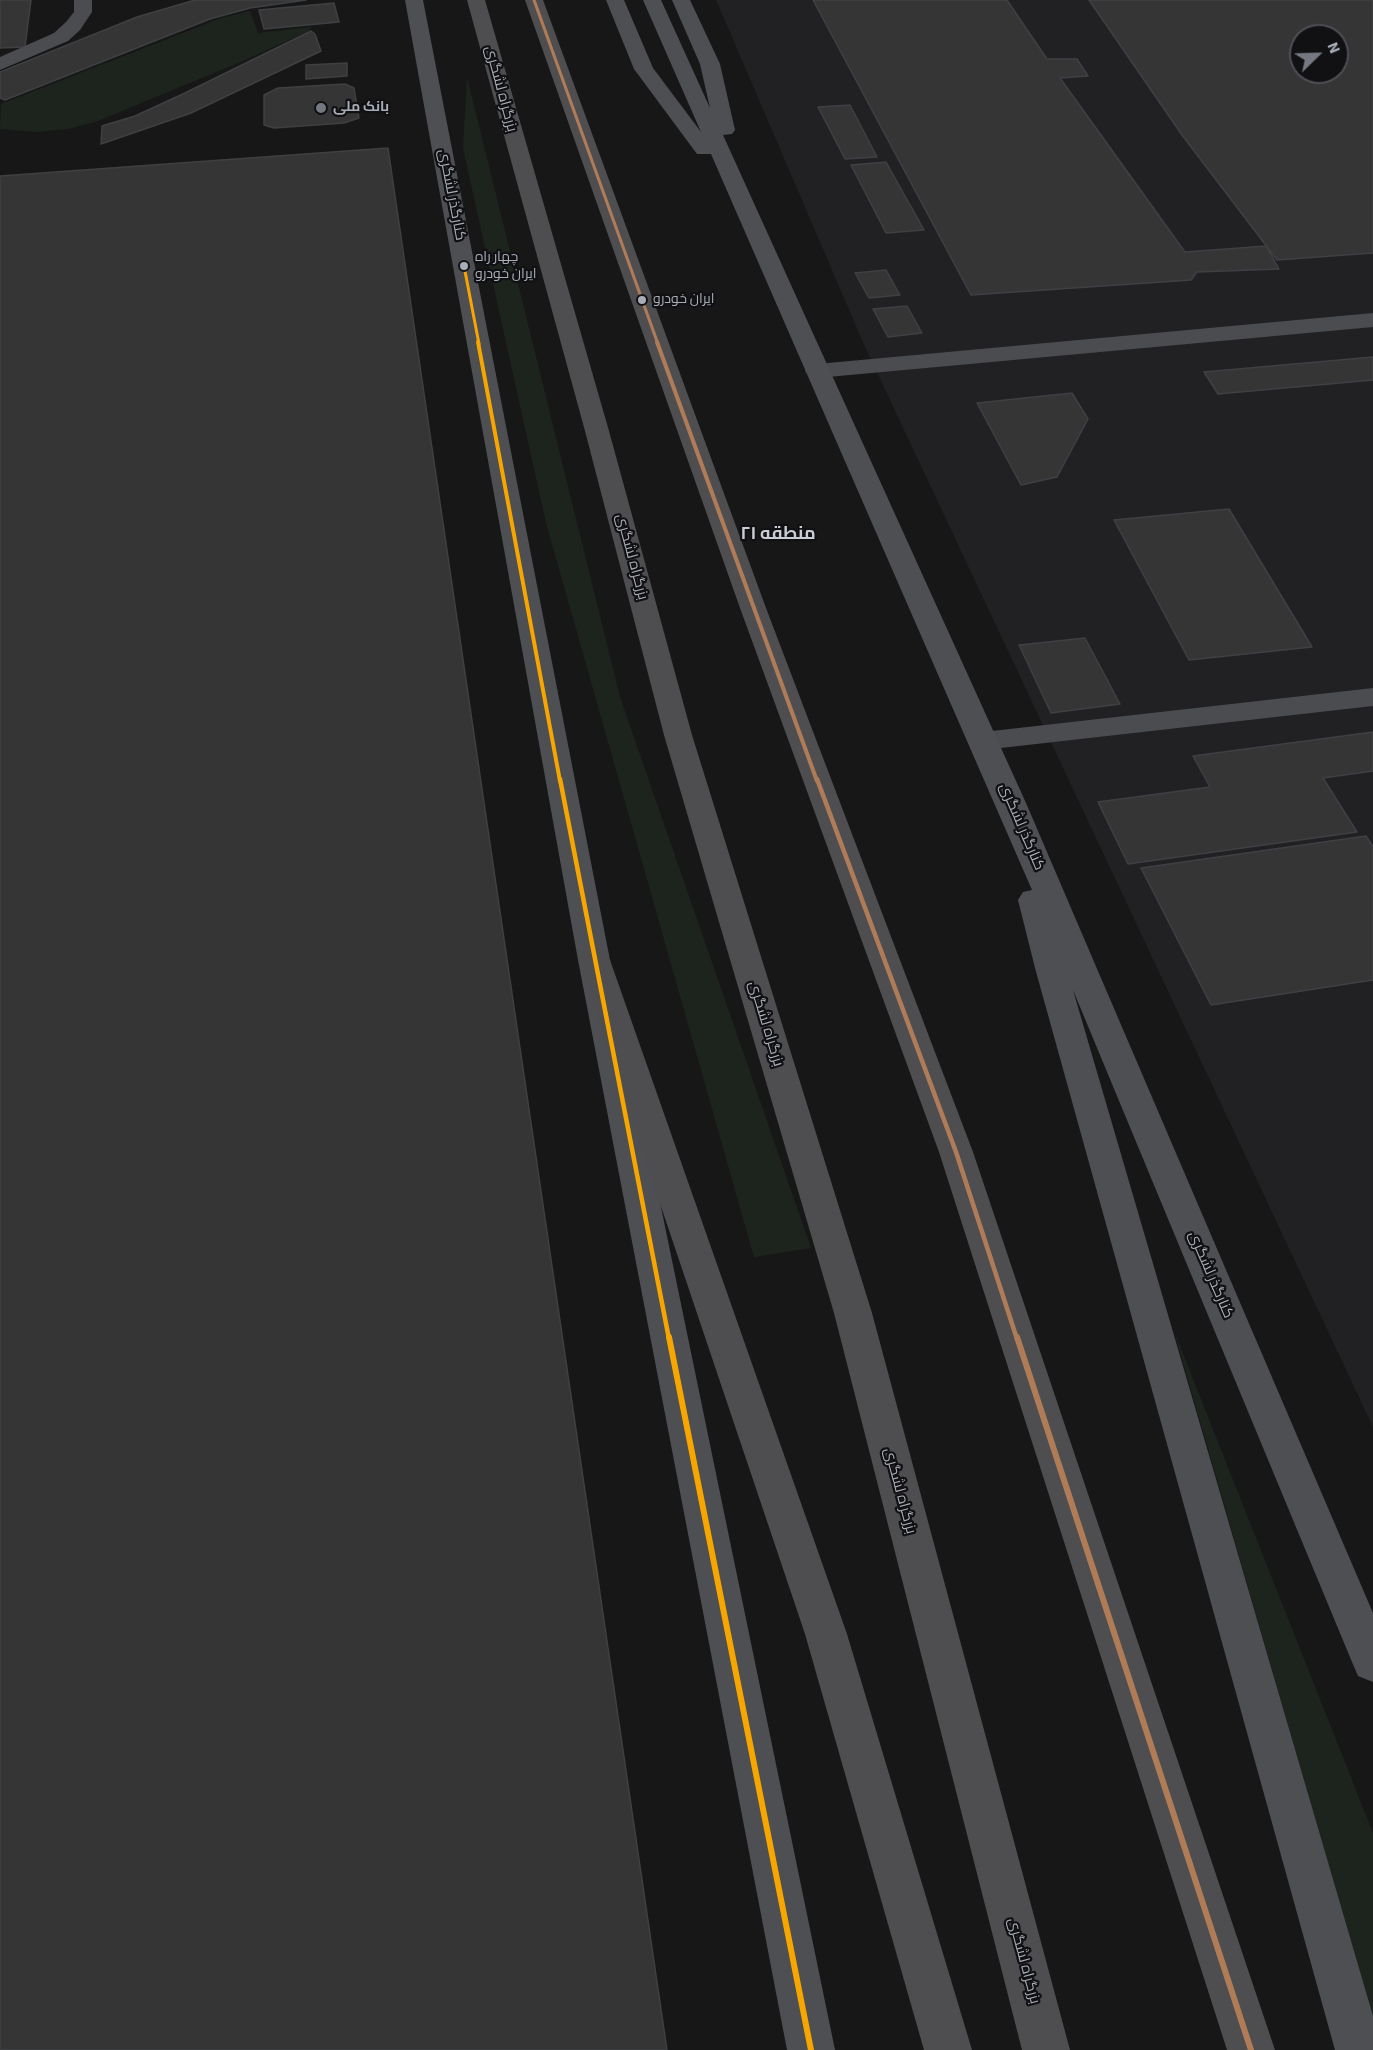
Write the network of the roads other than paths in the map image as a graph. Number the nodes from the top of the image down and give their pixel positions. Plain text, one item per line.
1 (83, 0) edge
2 (414, 0) edge
3 (476, 0) edge
4 (534, 0) edge
5 (615, 0) edge
6 (652, 0) edge
7 (681, 0) edge
8 (0, 64) edge
9 (740, 199) junction
10 (1373, 320) edge
11 (817, 371) junction
12 (1373, 697) edge
13 (983, 741) junction
14 (1011, 804) junction
15 (594, 960) junction
16 (1373, 1662) edge
17 (811, 2050) edge
18 (948, 2050) edge
19 (1046, 2050) edge
20 (1251, 2050) edge
21 (1359, 2050) edge

1 - 8 lane
2 - 15 main road, کنارگذر لشگری
3 - 19 highway, بزرگراه لشگری
4 - 20 highway
5 - 9 main road
6 - 9 main road, کنارگذر لشگری
7 - 9 main road
9 - 11 main road, کنارگذر لشگری
10 - 11 lane
11 - 13 main road, کنارگذر لشگری
12 - 13 lane
13 - 14 main road, کنارگذر لشگری
14 - 16 main road, کنارگذر لشگری
14 - 21 main road
15 - 17 main road, کنارگذر لشگری
15 - 18 highway

